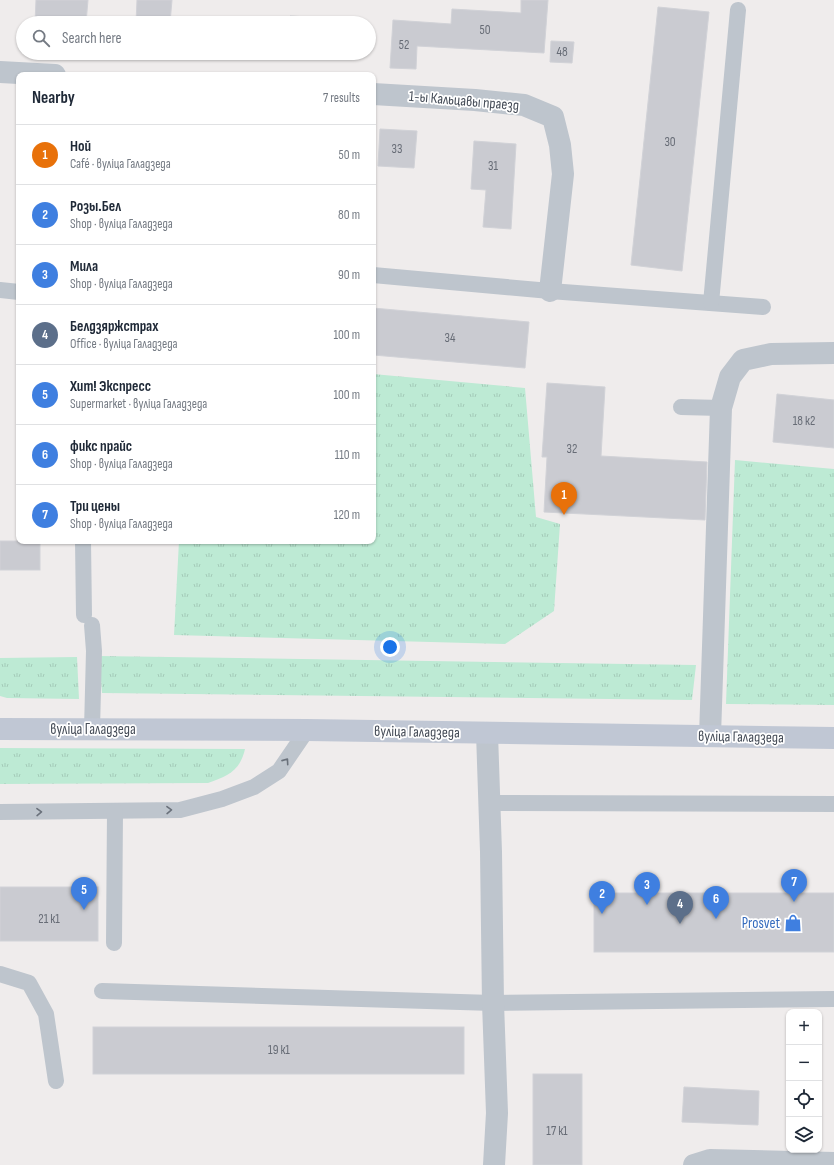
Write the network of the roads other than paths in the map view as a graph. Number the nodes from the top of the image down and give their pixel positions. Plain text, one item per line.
1 (738, 10) dead end
2 (0, 72) edge
3 (16, 73) edge
4 (376, 94) edge
5 (376, 275) edge
6 (0, 290) edge
7 (550, 291) junction
8 (16, 292) edge
9 (712, 303) junction
10 (763, 307) dead end
11 (834, 353) edge
12 (681, 406) dead end
13 (721, 408) junction
14 (84, 544) edge
15 (0, 729) edge
16 (92, 729) junction
17 (307, 730) junction
18 (487, 733) junction
19 (710, 736) junction
20 (834, 738) edge
21 (489, 803) junction
22 (834, 804) edge
23 (115, 811) junction
24 (0, 812) edge
25 (114, 943) dead end
26 (0, 974) edge
27 (102, 991) dead end
28 (834, 999) edge
29 (493, 1003) junction
30 (56, 1081) dead end
31 (834, 1163) edge
32 (494, 1165) edge
33 (694, 1165) edge

1 - 9 lane
2 - 3 street
4 - 7 street, 1-ы Кальцавы праезд
5 - 7 lane
6 - 8 lane
7 - 9 lane
9 - 10 lane
11 - 13 street
12 - 13 lane
13 - 19 street
14 - 16 lane
15 - 16 main road, вуліца Галадзеда
16 - 17 main road, вуліца Галадзеда
17 - 18 main road, вуліца Галадзеда
23 -> 17 lane
18 - 19 main road, вуліца Галадзеда
18 - 21 street
19 - 20 main road, вуліца Галадзеда
21 - 22 lane
21 - 29 street
24 -> 23 lane
23 - 25 lane
26 - 30 lane
27 - 29 lane
28 - 29 lane
29 - 32 street
31 - 33 street

